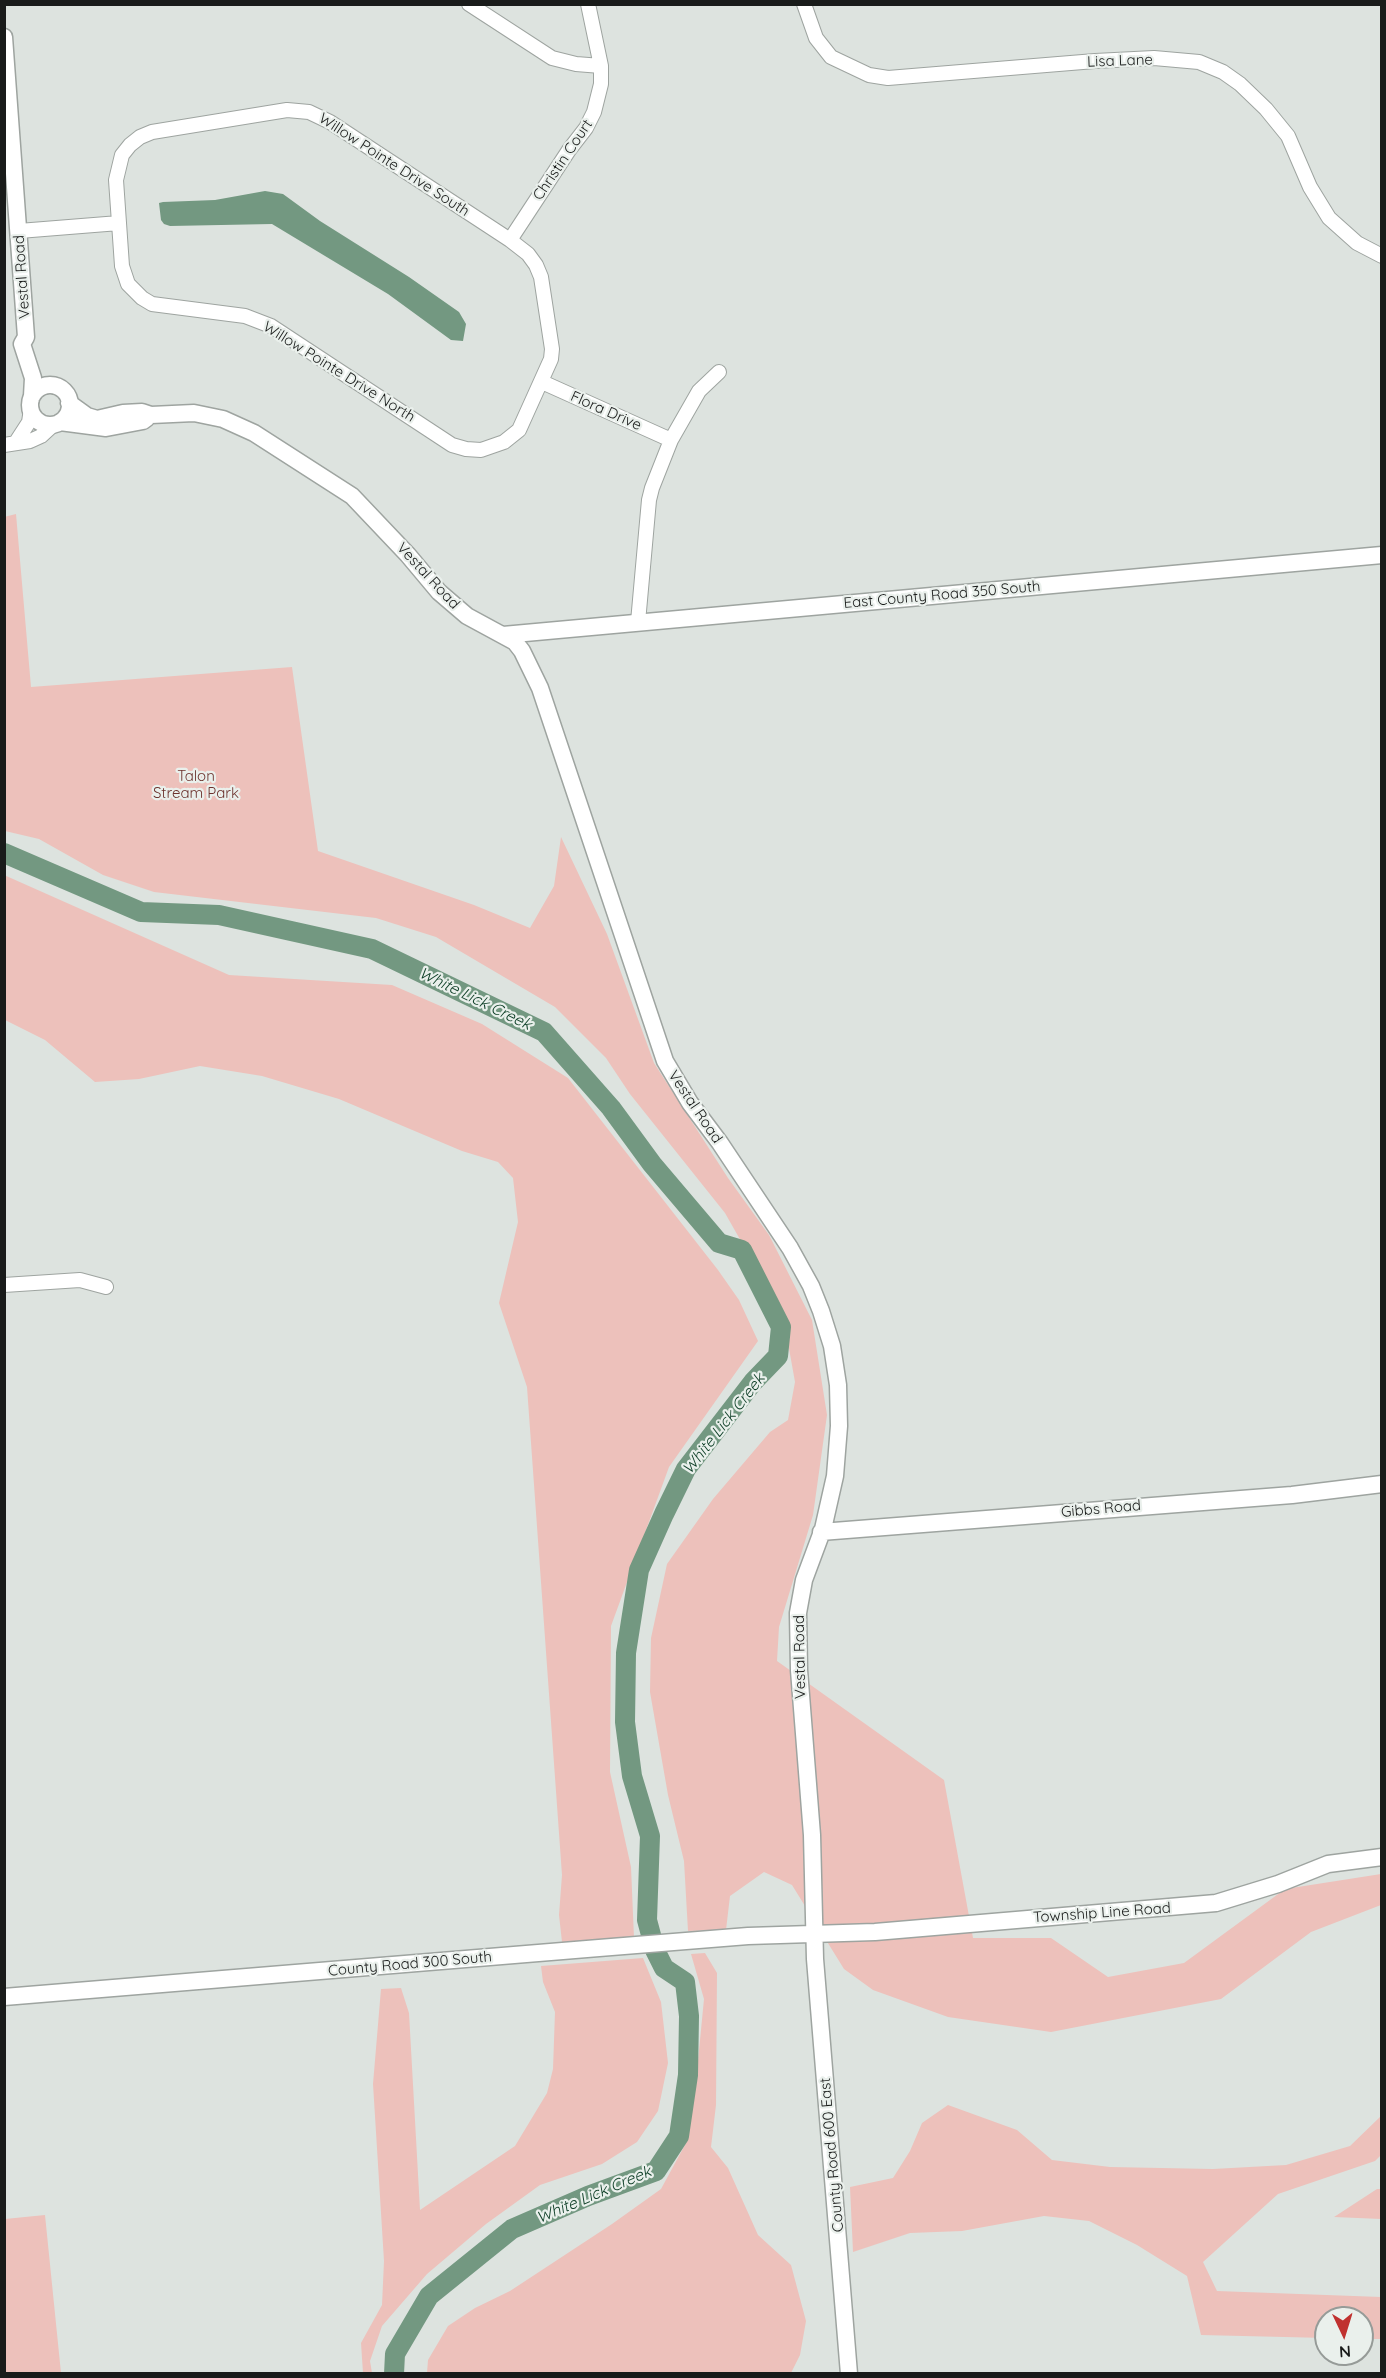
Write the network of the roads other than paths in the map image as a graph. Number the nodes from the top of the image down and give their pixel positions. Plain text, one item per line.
1 (470, 4) edge
2 (588, 4) edge
3 (804, 4) edge
4 (4, 37) edge
5 (601, 66) junction
6 (119, 223) junction
7 (19, 231) junction
8 (510, 240) junction
9 (1382, 256) edge
10 (26, 337) junction
11 (719, 372) dead end
12 (542, 382) junction
13 (56, 386) junction
14 (31, 402) junction
15 (69, 403) junction
16 (151, 415) junction
17 (57, 423) junction
18 (671, 440) junction
19 (10, 443) edge
20 (1382, 555) edge
21 (638, 622) junction
22 (503, 635) junction
23 (4, 1285) edge
24 (106, 1287) dead end
25 (1382, 1484) edge
26 (821, 1532) junction
27 (1382, 1857) edge
28 (816, 1936) junction
29 (4, 1998) edge
30 (849, 2373) edge

1 - 5 street
2 - 5 street, Christin Court
3 - 9 street, Lisa Lane
4 - 7 street, Vestal Road
5 - 8 street, Christin Court
6 - 7 street
6 - 8 street, Willow Pointe Drive South
6 - 12 street, Willow Pointe Drive North
7 - 10 street, Vestal Road
8 - 12 street, Willow Pointe Drive South
10 - 13 street, Vestal Road
10 - 14 street, Vestal Road
11 - 18 street
12 - 18 street, Flora Drive
13 - 14 street
13 - 15 street
14 - 17 street
14 - 19 street
15 - 16 street, Vestal Road
15 - 17 street
16 - 17 street, Vestal Road
16 - 22 street, Vestal Road
17 - 19 street
18 - 21 street
20 - 21 street, East County Road 350 South
21 - 22 street, East County Road 350 South
22 - 26 street, Vestal Road
23 - 24 street
25 - 26 street, Gibbs Road
26 - 28 street, Vestal Road
27 - 28 street, Township Line Road
28 - 29 street, County Road 300 South
28 - 30 street, County Road 600 East

